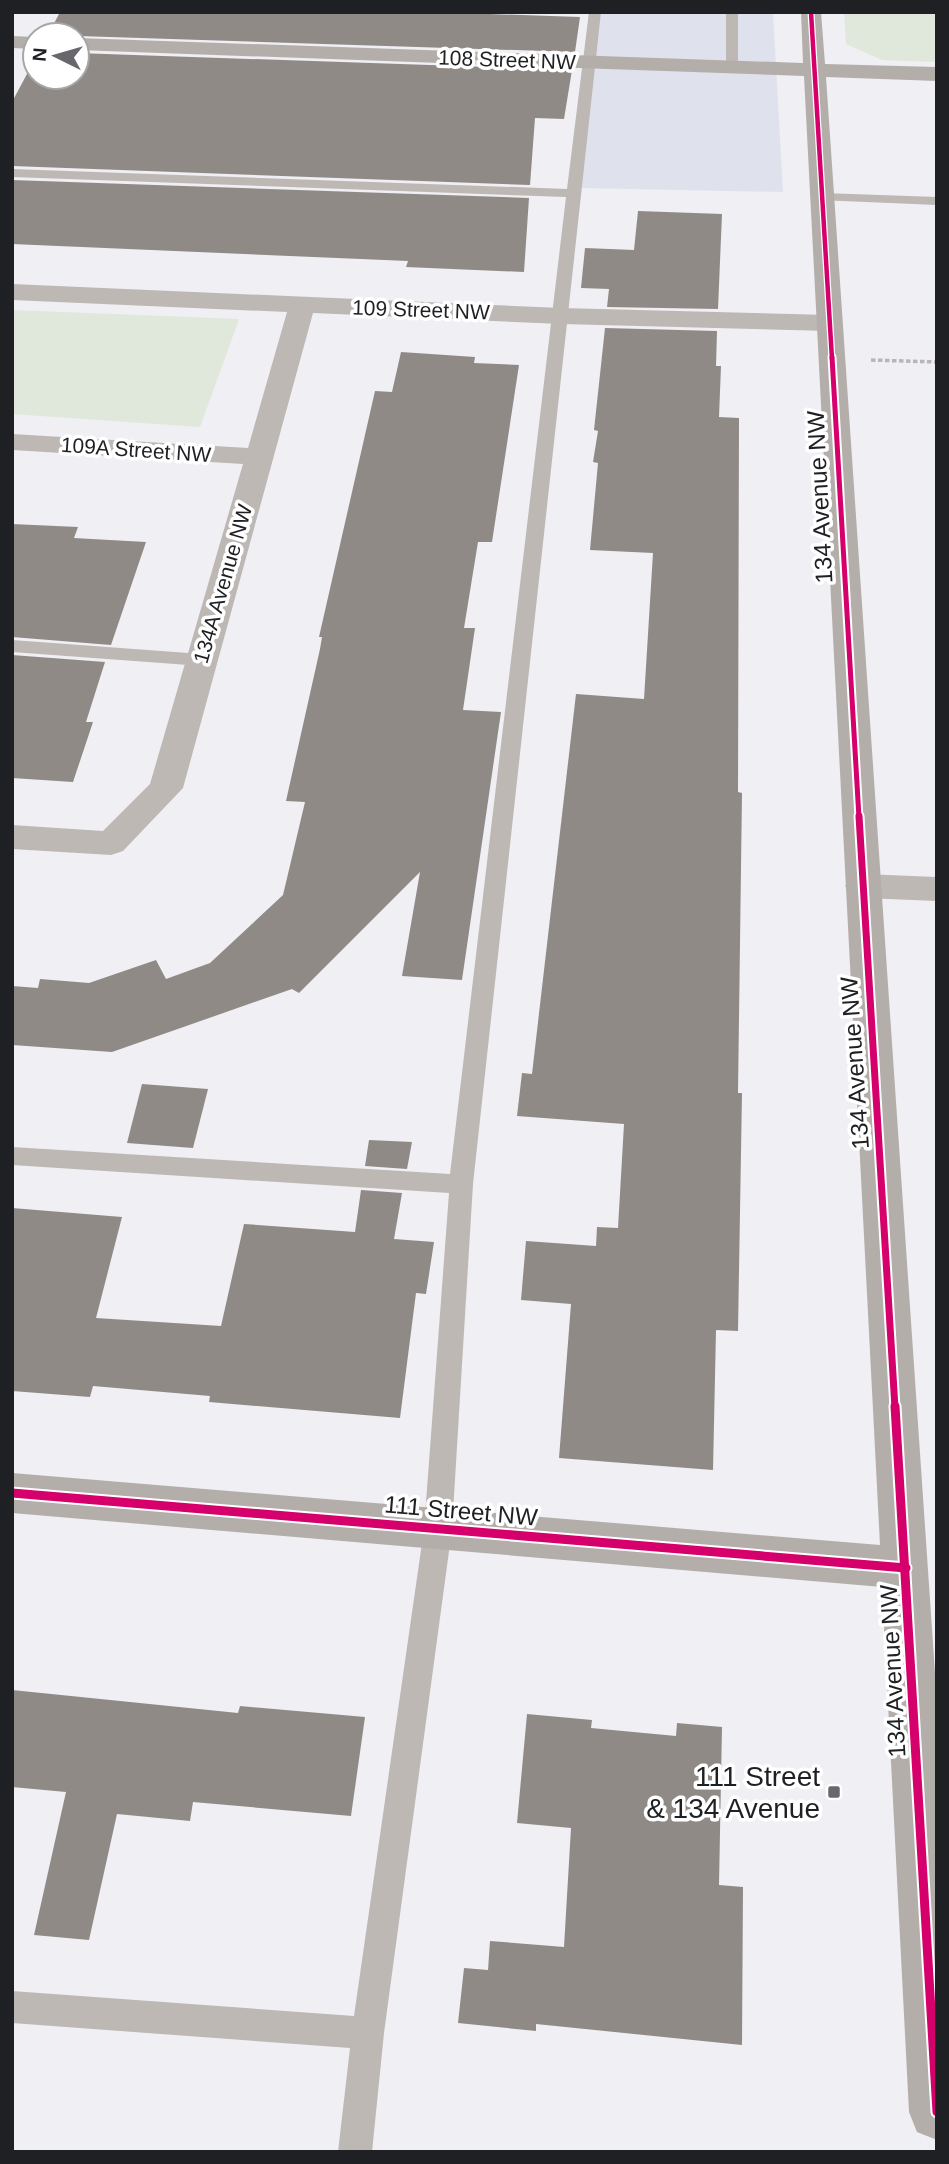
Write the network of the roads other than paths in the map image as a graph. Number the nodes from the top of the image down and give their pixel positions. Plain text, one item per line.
1 (595, 12) edge
2 (732, 12) edge
3 (811, 12) edge
4 (91, 44) edge
5 (588, 62) junction
6 (732, 67) junction
7 (815, 71) junction
8 (937, 74) edge
9 (12, 173) edge
10 (574, 193) junction
11 (823, 197) junction
12 (937, 201) edge
13 (12, 292) edge
14 (302, 305) junction
15 (561, 316) junction
16 (830, 323) junction
17 (12, 442) edge
18 (259, 457) junction
19 (12, 646) edge
20 (202, 660) junction
21 (12, 838) edge
22 (863, 886) junction
23 (937, 889) edge
24 (12, 1156) edge
25 (461, 1184) junction
26 (12, 1493) edge
27 (439, 1528) junction
28 (906, 1568) junction
29 (12, 2007) edge
30 (368, 2033) junction
31 (937, 2112) edge
32 (355, 2152) edge

1 - 5 lane
2 - 6 lane
3 - 7 street, 134 Avenue NW
4 - 5 street, 108 Street NW
5 - 6 street, 108 Street NW
5 - 10 lane
6 - 7 street, 108 Street NW
7 - 8 street, 108 Street NW
7 - 11 street, 134 Avenue NW
9 - 10 lane
10 - 15 lane
11 - 12 lane
11 - 16 street, 134 Avenue NW
13 - 14 street, 109 Street NW
14 - 15 street, 109 Street NW
14 - 18 street, 134A Avenue NW
15 - 16 street, 109 Street NW
15 - 25 lane
16 - 22 street, 134 Avenue NW
17 - 18 street, 109A Street NW
18 - 20 street, 134A Avenue NW
19 - 20 lane
20 - 21 street, 134A Avenue NW
22 - 23 street
22 - 28 street, 134 Avenue NW
24 - 25 lane
25 - 27 lane
26 - 27 street, 111 Street NW
27 - 28 street, 111 Street NW
27 - 30 lane
28 - 31 street, 134 Avenue NW
29 - 30 lane
30 - 32 lane

